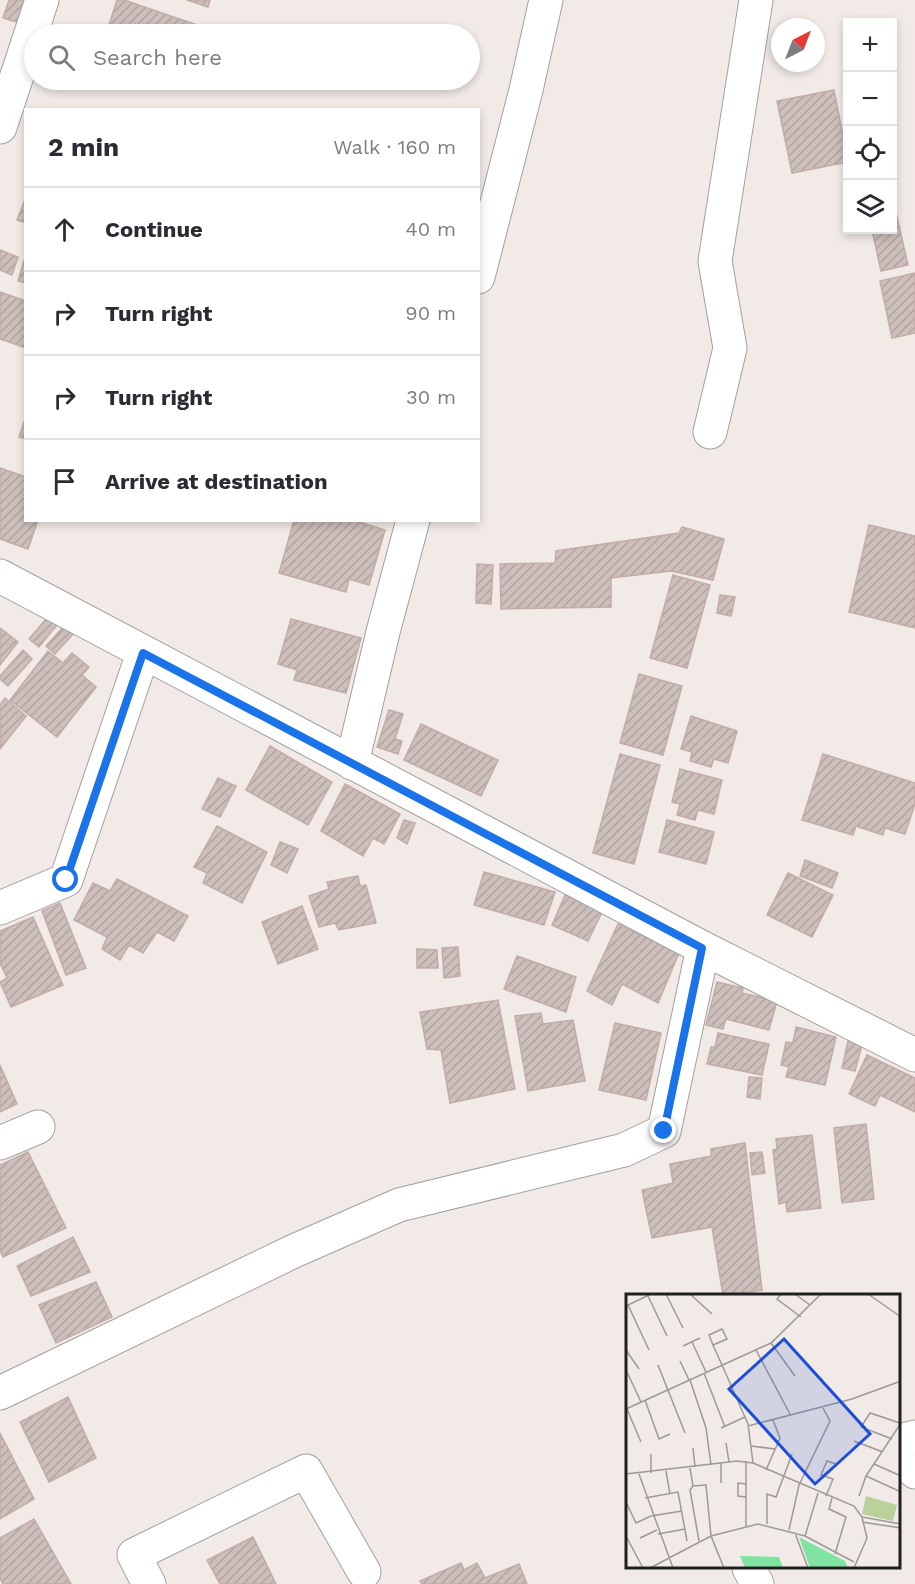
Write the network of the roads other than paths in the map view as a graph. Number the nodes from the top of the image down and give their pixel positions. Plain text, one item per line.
1 (42, 0) edge
2 (546, 0) edge
3 (756, 0) edge
4 (34, 24) edge
5 (24, 54) edge
6 (0, 127) edge
7 (480, 269) edge
8 (710, 432) dead end
9 (412, 522) edge
10 (0, 576) edge
11 (143, 653) junction
12 (352, 763) junction
13 (0, 908) edge
14 (702, 948) junction
15 (915, 1055) edge
16 (38, 1127) dead end
17 (0, 1143) edge
18 (0, 1393) edge
19 (915, 1437) edge
20 (900, 1441) edge
21 (900, 1443) edge
22 (915, 1472) edge
23 (750, 1569) edge
24 (364, 1572) dead end
25 (149, 1584) edge
26 (757, 1584) edge

1 - 4 street
2 - 7 street
3 - 8 street
5 - 6 street
9 - 12 street
10 - 11 street
11 - 12 street
11 - 13 street
12 - 14 street
14 - 15 street
14 - 18 street
16 - 17 street
19 - 20 street
21 - 22 street
23 - 26 street
24 - 25 street

